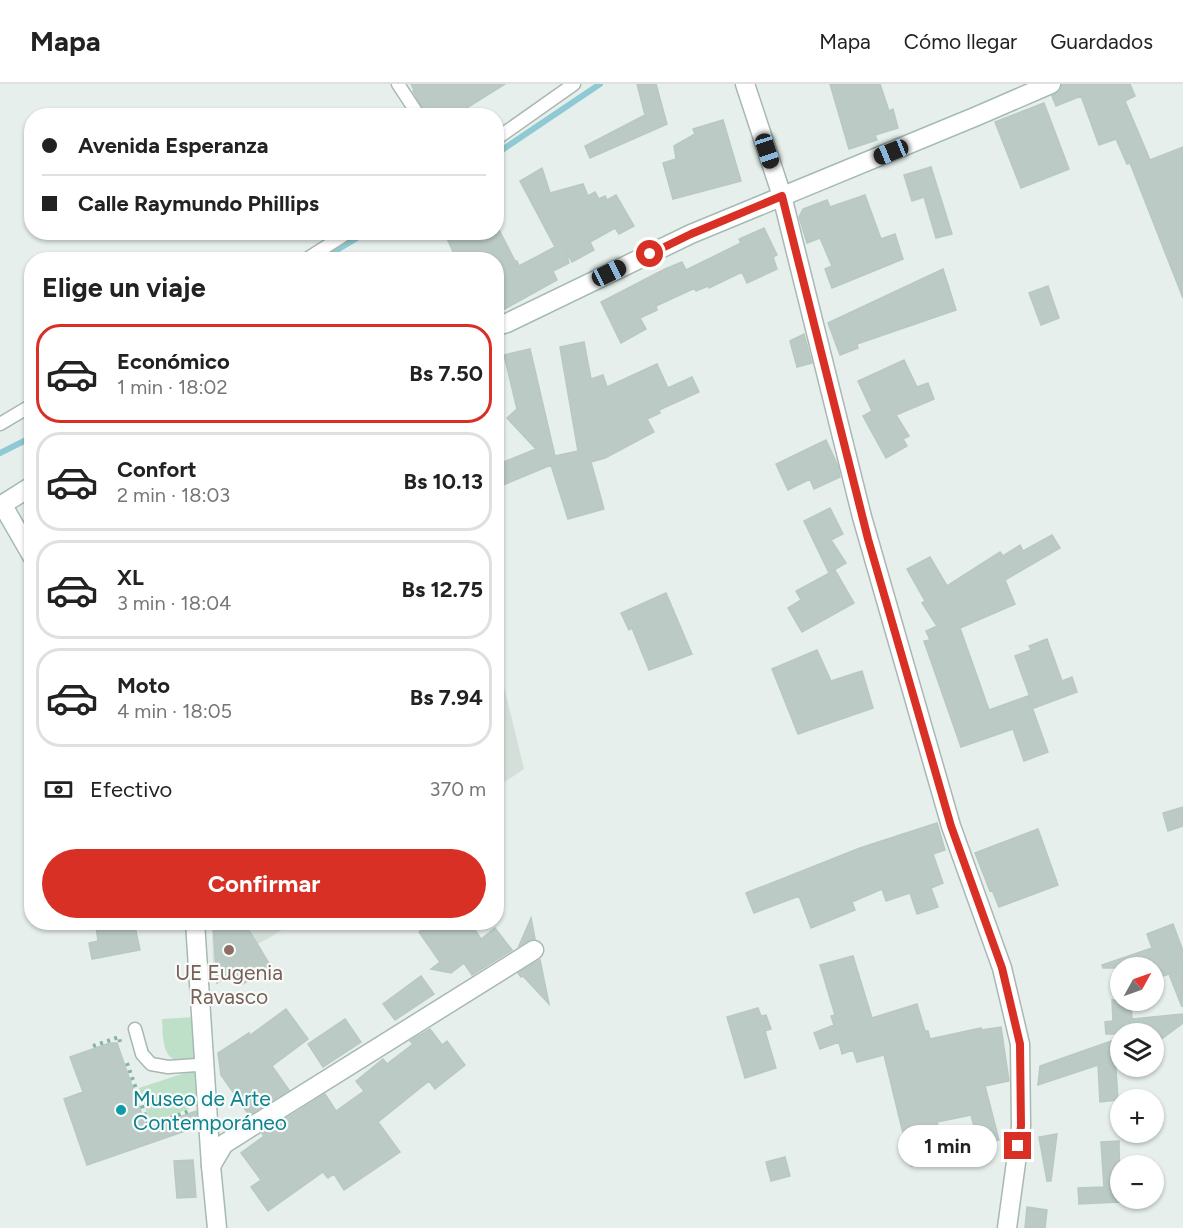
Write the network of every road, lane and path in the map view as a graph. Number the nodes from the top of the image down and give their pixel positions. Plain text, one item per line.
1 (398, 84) edge
2 (574, 84) edge
3 (745, 84) edge
4 (1050, 84) edge
5 (414, 108) edge
6 (504, 133) edge
7 (782, 196) junction
8 (336, 240) edge
9 (318, 252) edge
10 (504, 324) edge
11 (24, 410) edge
12 (0, 424) edge
13 (24, 491) edge
14 (1, 505) edge
15 (24, 543) edge
16 (195, 930) edge
17 (534, 950) dead end
18 (135, 1029) dead end
19 (93, 1046) dead end
20 (123, 1048) dead end
21 (126, 1059) dead end
22 (204, 1070) junction
23 (195, 1109) dead end
24 (211, 1166) junction
25 (217, 1228) edge
26 (1007, 1228) edge

1 - 5 lane
2 - 6 lane
3 - 7 street
4 - 7 street
7 - 10 street
7 - 26 street
8 - 9 lane
11 - 12 lane
13 - 14 street
14 - 15 street
16 - 22 street
17 - 24 street
18 - 22 lane
19 - 20 path
21 - 23 path
22 - 24 street
24 - 25 street

